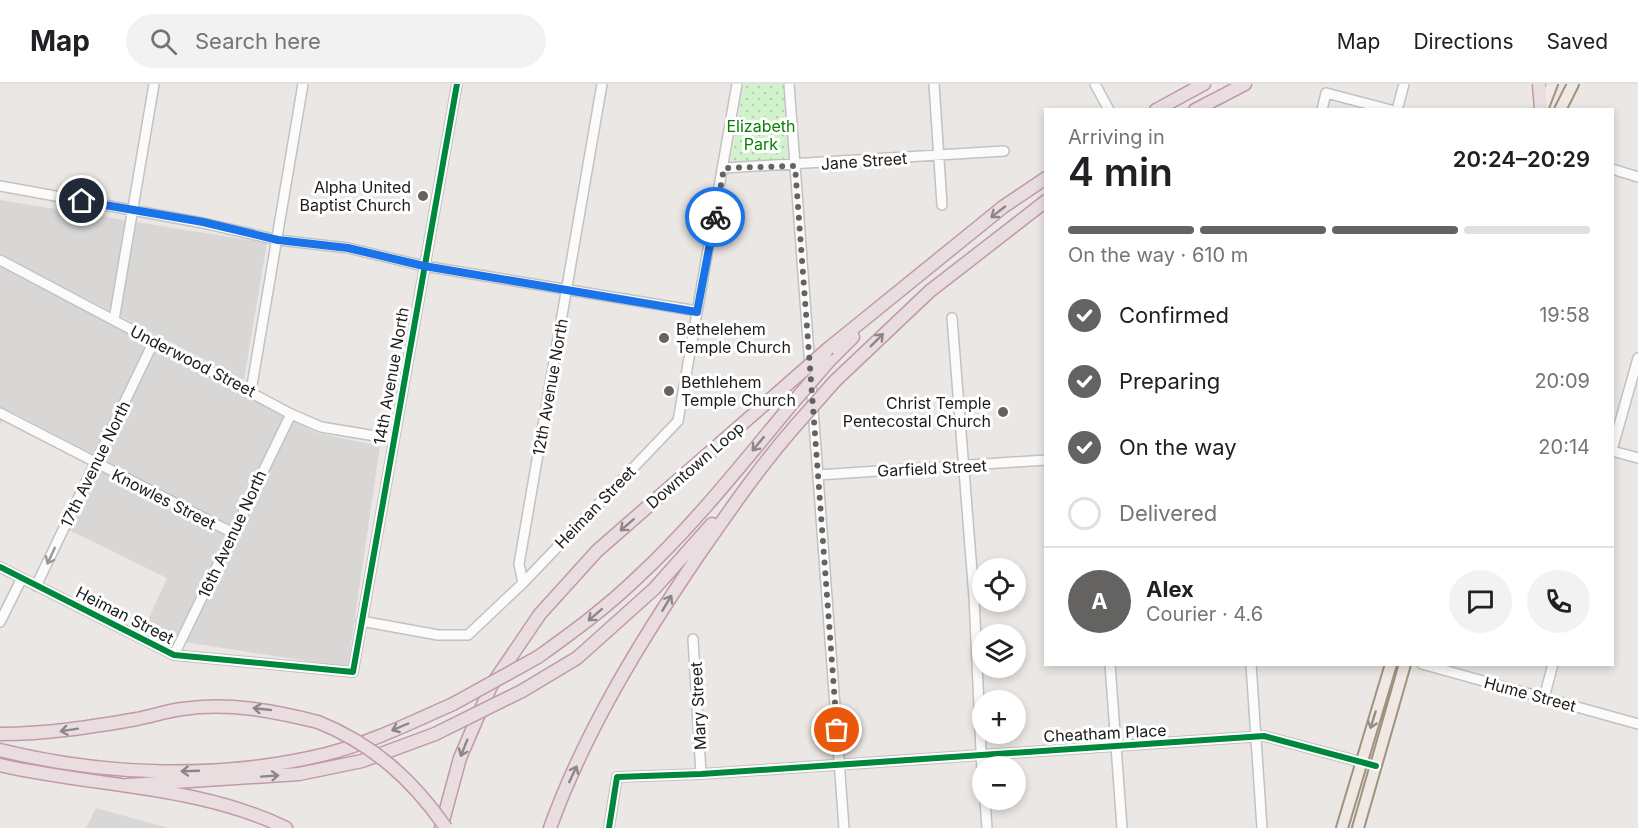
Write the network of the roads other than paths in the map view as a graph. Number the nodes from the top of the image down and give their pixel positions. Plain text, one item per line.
1 (154, 84) edge
2 (303, 84) edge
3 (457, 84) edge
4 (602, 84) edge
5 (737, 84) edge
6 (789, 84) edge
7 (934, 84) edge
8 (1095, 84) edge
9 (1204, 84) edge
10 (1245, 84) edge
11 (1404, 84) edge
12 (1539, 84) edge
13 (1552, 84) edge
14 (1573, 84) edge
15 (1108, 107) edge
16 (1160, 108) edge
17 (1198, 108) edge
18 (1322, 108) edge
19 (1383, 108) edge
20 (1398, 108) edge
21 (1542, 108) edge
22 (1543, 108) edge
23 (1561, 108) edge
24 (1004, 151) dead end
25 (938, 156) junction
26 (795, 166) junction
27 (724, 168) junction
28 (1614, 170) edge
29 (1638, 177) edge
30 (1044, 179) edge
31 (0, 186) edge
32 (1044, 203) edge
33 (942, 205) dead end
34 (131, 210) junction
35 (278, 240) junction
36 (0, 261) edge
37 (424, 266) junction
38 (567, 290) junction
39 (890, 301) junction
40 (697, 312) junction
41 (952, 318) dead end
42 (114, 320) junction
43 (154, 341) junction
44 (1638, 358) edge
45 (250, 391) junction
46 (0, 413) edge
47 (291, 414) junction
48 (394, 439) junction
49 (1614, 443) edge
50 (1614, 451) edge
51 (1638, 458) edge
52 (1044, 460) edge
53 (94, 463) junction
54 (962, 466) junction
55 (818, 475) junction
56 (745, 487) junction
57 (233, 533) junction
58 (0, 567) edge
59 (22, 578) junction
60 (523, 583) junction
61 (36, 586) junction
62 (361, 621) junction
63 (0, 622) edge
64 (693, 639) dead end
65 (174, 655) junction
66 (1110, 666) edge
67 (1251, 666) edge
68 (1390, 666) edge
69 (1404, 666) edge
70 (1429, 666) edge
71 (1552, 666) edge
72 (353, 672) joint
73 (1544, 698) junction
74 (1638, 724) edge
75 (0, 734) edge
76 (1256, 737) junction
77 (1116, 746) junction
78 (0, 750) edge
79 (981, 755) junction
80 (1360, 761) junction
81 (839, 764) junction
82 (0, 765) edge
83 (1376, 766) junction
84 (701, 774) junction
85 (128, 785) junction
86 (986, 810) edge
87 (286, 828) edge
88 (441, 828) edge
89 (446, 828) edge
90 (550, 828) edge
91 (609, 828) edge
92 (844, 828) edge
93 (987, 828) edge
94 (1122, 828) edge
95 (1262, 828) edge
96 (1342, 828) edge
97 (1358, 828) edge

1 - 34 street
2 - 35 street
3 - 37 street, 14th Avenue North
4 - 38 street, 12th Avenue North
5 - 27 street, Heiman Street
6 - 26 street
7 - 25 street
8 - 15 street
9 - 16 highway
10 - 17 highway
11 - 20 street
12 - 21 highway
13 - 22 main road
14 - 23 main road
18 - 19 street
24 - 25 street, Jane Street
25 - 26 street, Jane Street
25 - 33 street
26 - 27 street, Jane Street
26 - 55 street
27 - 40 street, Heiman Street
28 - 29 street
30 -> 39 highway, Downtown Loop
31 - 34 street
56 -> 32 highway, bridge
34 - 35 street
34 - 42 street
35 - 37 street
35 - 45 street
36 - 42 street, Underwood Street
37 - 38 street
37 - 48 street, 14th Avenue North
38 - 40 street
38 - 60 street, 12th Avenue North
39 -> 78 highway, bridge
39 -> 88 highway, Downtown Loop, bridge
40 - 60 street, Heiman Street
41 - 54 street
42 - 43 street, Underwood Street
43 - 45 street, Underwood Street
43 - 53 street, 17th Avenue North
44 - 49 street
45 - 47 street, Underwood Street
46 - 53 street, Knowles Street
47 - 48 street, Underwood Street
47 - 57 street, 16th Avenue North
48 - 62 street, 14th Avenue North
50 - 51 street
52 - 54 street, Garfield Street
53 - 57 street, Knowles Street
53 -> 61 street, 17th Avenue North
54 - 55 street, Garfield Street
54 - 79 street
55 - 81 street
85 -> 56 highway, bridge
90 -> 56 highway
57 - 65 street, 16th Avenue North
58 - 59 street, Heiman Street
59 - 61 street, Heiman Street
59 - 63 street
60 - 62 street, Heiman Street
61 - 65 street, Heiman Street
62 - 72 street, 14th Avenue North
64 - 84 street, Mary Street
65 - 72 street, Heiman Street
66 - 77 street
67 - 76 street
68 -> 80 main road
69 - 83 main road
70 - 73 street, Hume Street
71 - 73 street
73 - 74 street, Hume Street
89 -> 75 highway, bridge
76 - 77 street, Cheatham Place
76 - 80 street, Cheatham Place
76 - 95 street
77 - 79 street, Cheatham Place
77 - 94 street
79 - 81 street, Cheatham Place
80 - 83 street, Cheatham Place
80 - 96 main road
81 - 84 street, Cheatham Place
81 - 92 street
82 - 85 highway
83 - 97 main road
84 - 91 street, Cheatham Place
85 - 87 highway
86 - 93 street

